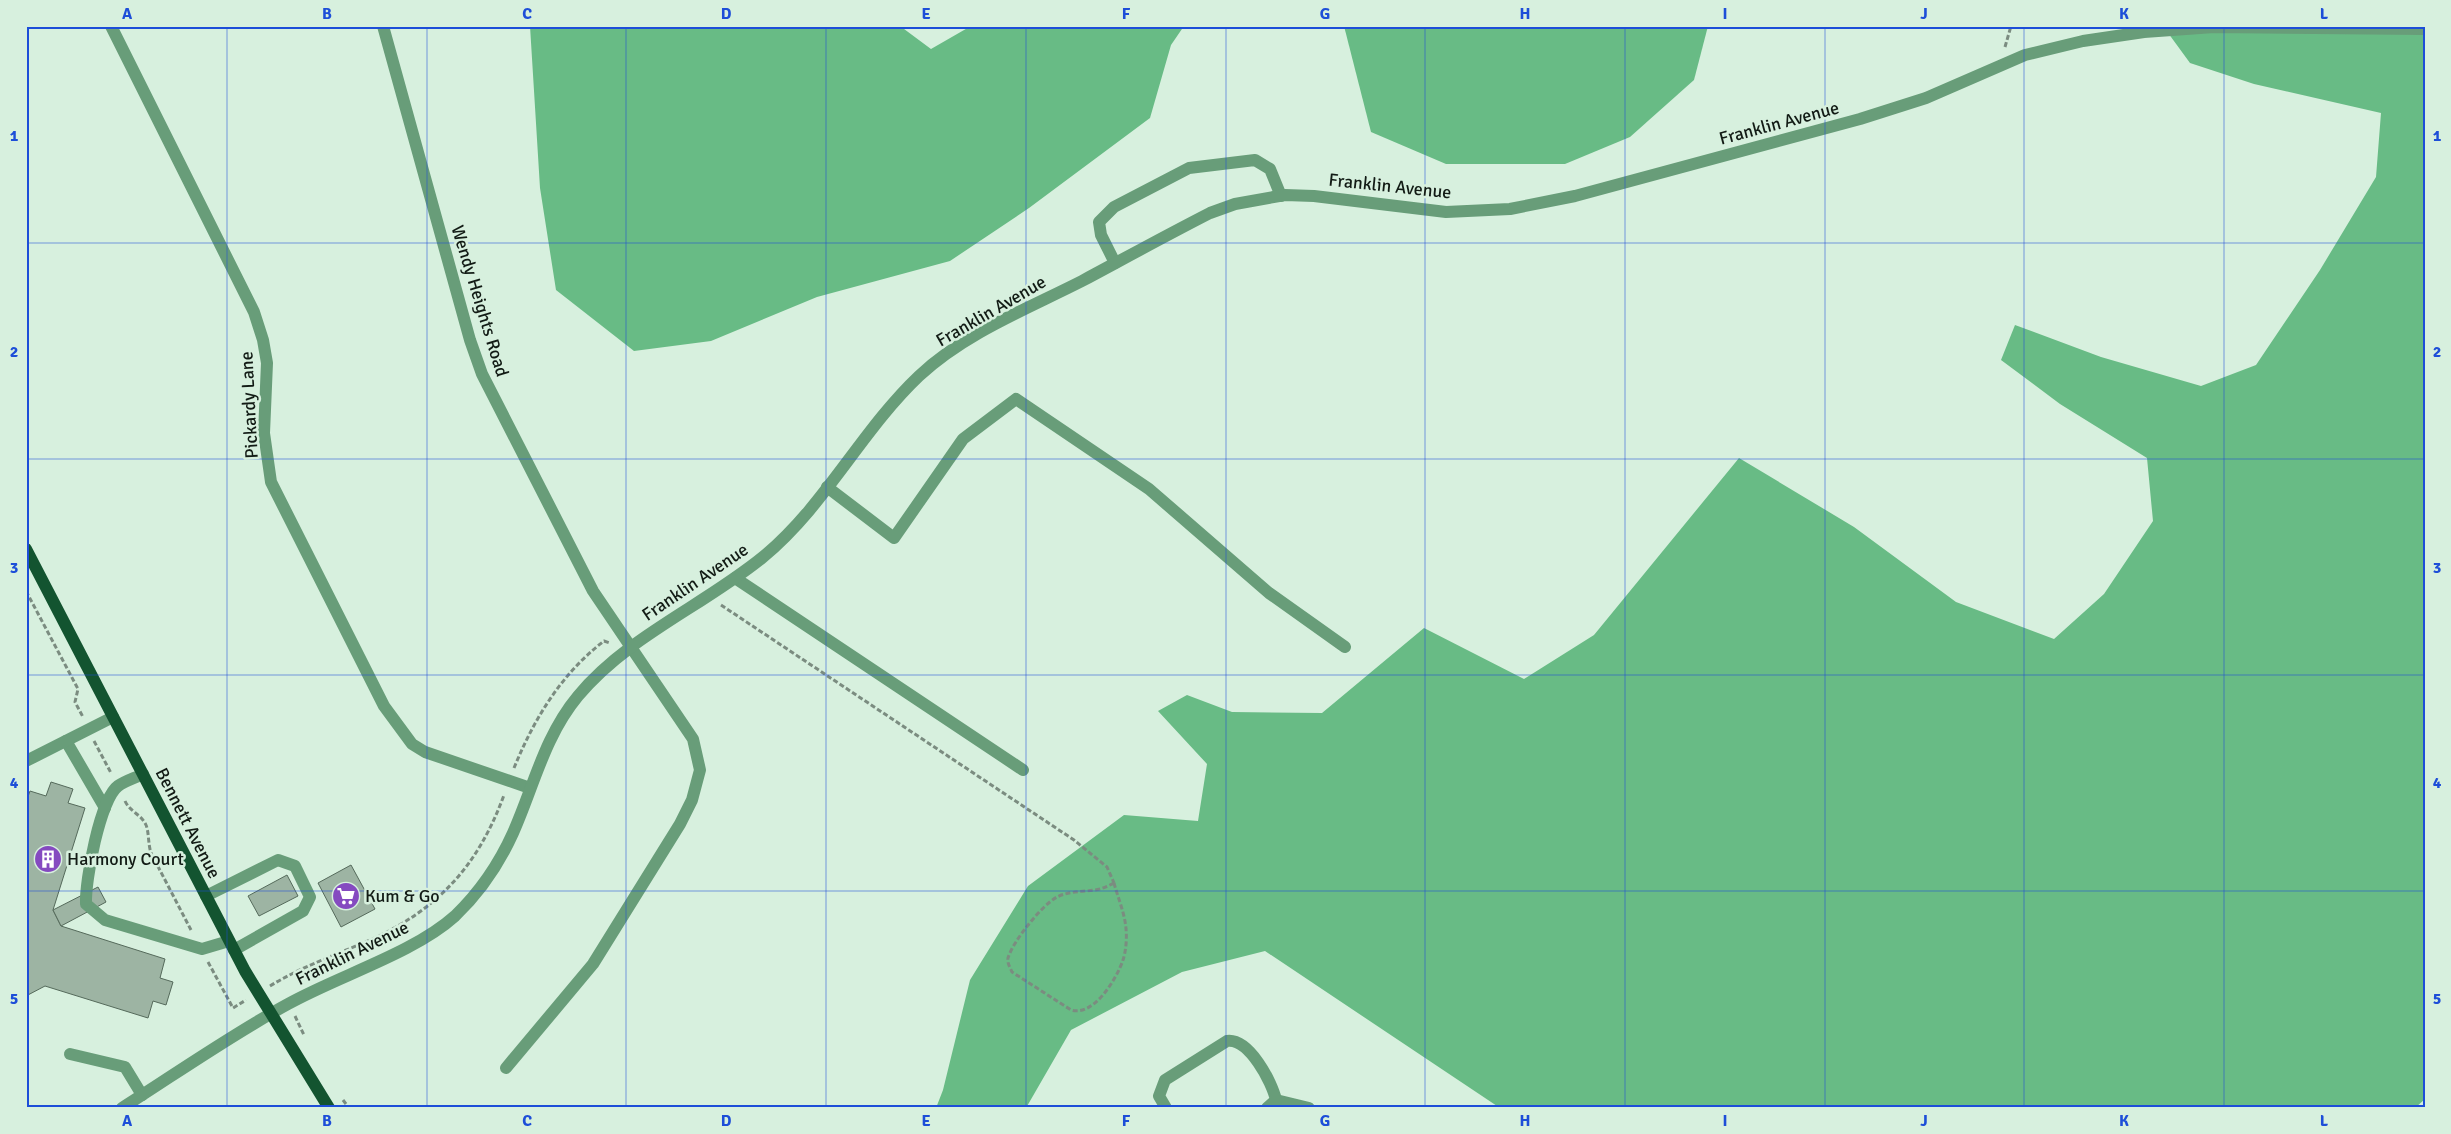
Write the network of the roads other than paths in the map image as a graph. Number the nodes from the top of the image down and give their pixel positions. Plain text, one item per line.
1 (112, 26) edge
2 (383, 26) edge
3 (2425, 29) edge
4 (1281, 196) junction
5 (1115, 263) junction
6 (827, 487) junction
7 (28, 556) edge
8 (736, 578) junction
9 (1345, 647) dead end
10 (630, 648) junction
11 (113, 717) junction
12 (66, 741) junction
13 (26, 761) edge
14 (1023, 770) dead end
15 (143, 774) junction
16 (530, 788) junction
17 (105, 808) junction
18 (206, 896) junction
19 (232, 946) junction
20 (271, 1014) junction
21 (70, 1054) dead end
22 (506, 1068) dead end
23 (141, 1100) edge
24 (1272, 1104) edge
25 (122, 1108) edge
26 (329, 1108) edge
27 (1166, 1108) edge
28 (1309, 1108) edge

1 - 16 street, Pickardy Lane
2 - 10 street, Wendy Heights Road
3 - 4 street, Franklin Avenue
4 - 5 street, Franklin Avenue
4 - 5 street
5 - 6 street, Franklin Avenue
6 - 8 street, Franklin Avenue
6 - 9 street
7 - 11 main road, Bennett Avenue
8 - 10 street, Franklin Avenue
8 - 14 street
10 - 16 street, Franklin Avenue
10 - 22 street, Wendy Heights Road
11 - 12 street
11 - 15 main road, Bennett Avenue
12 - 13 street
12 - 17 street
15 - 17 street
15 - 18 main road, Bennett Avenue
16 - 20 street, Franklin Avenue
17 - 19 street
18 - 19 main road, Bennett Avenue
18 - 19 street
19 - 20 main road, Bennett Avenue
20 - 23 street, Franklin Avenue
20 - 26 main road, Bennett Avenue
21 - 23 street
23 - 25 street, Franklin Avenue
24 - 27 street
24 - 28 street

